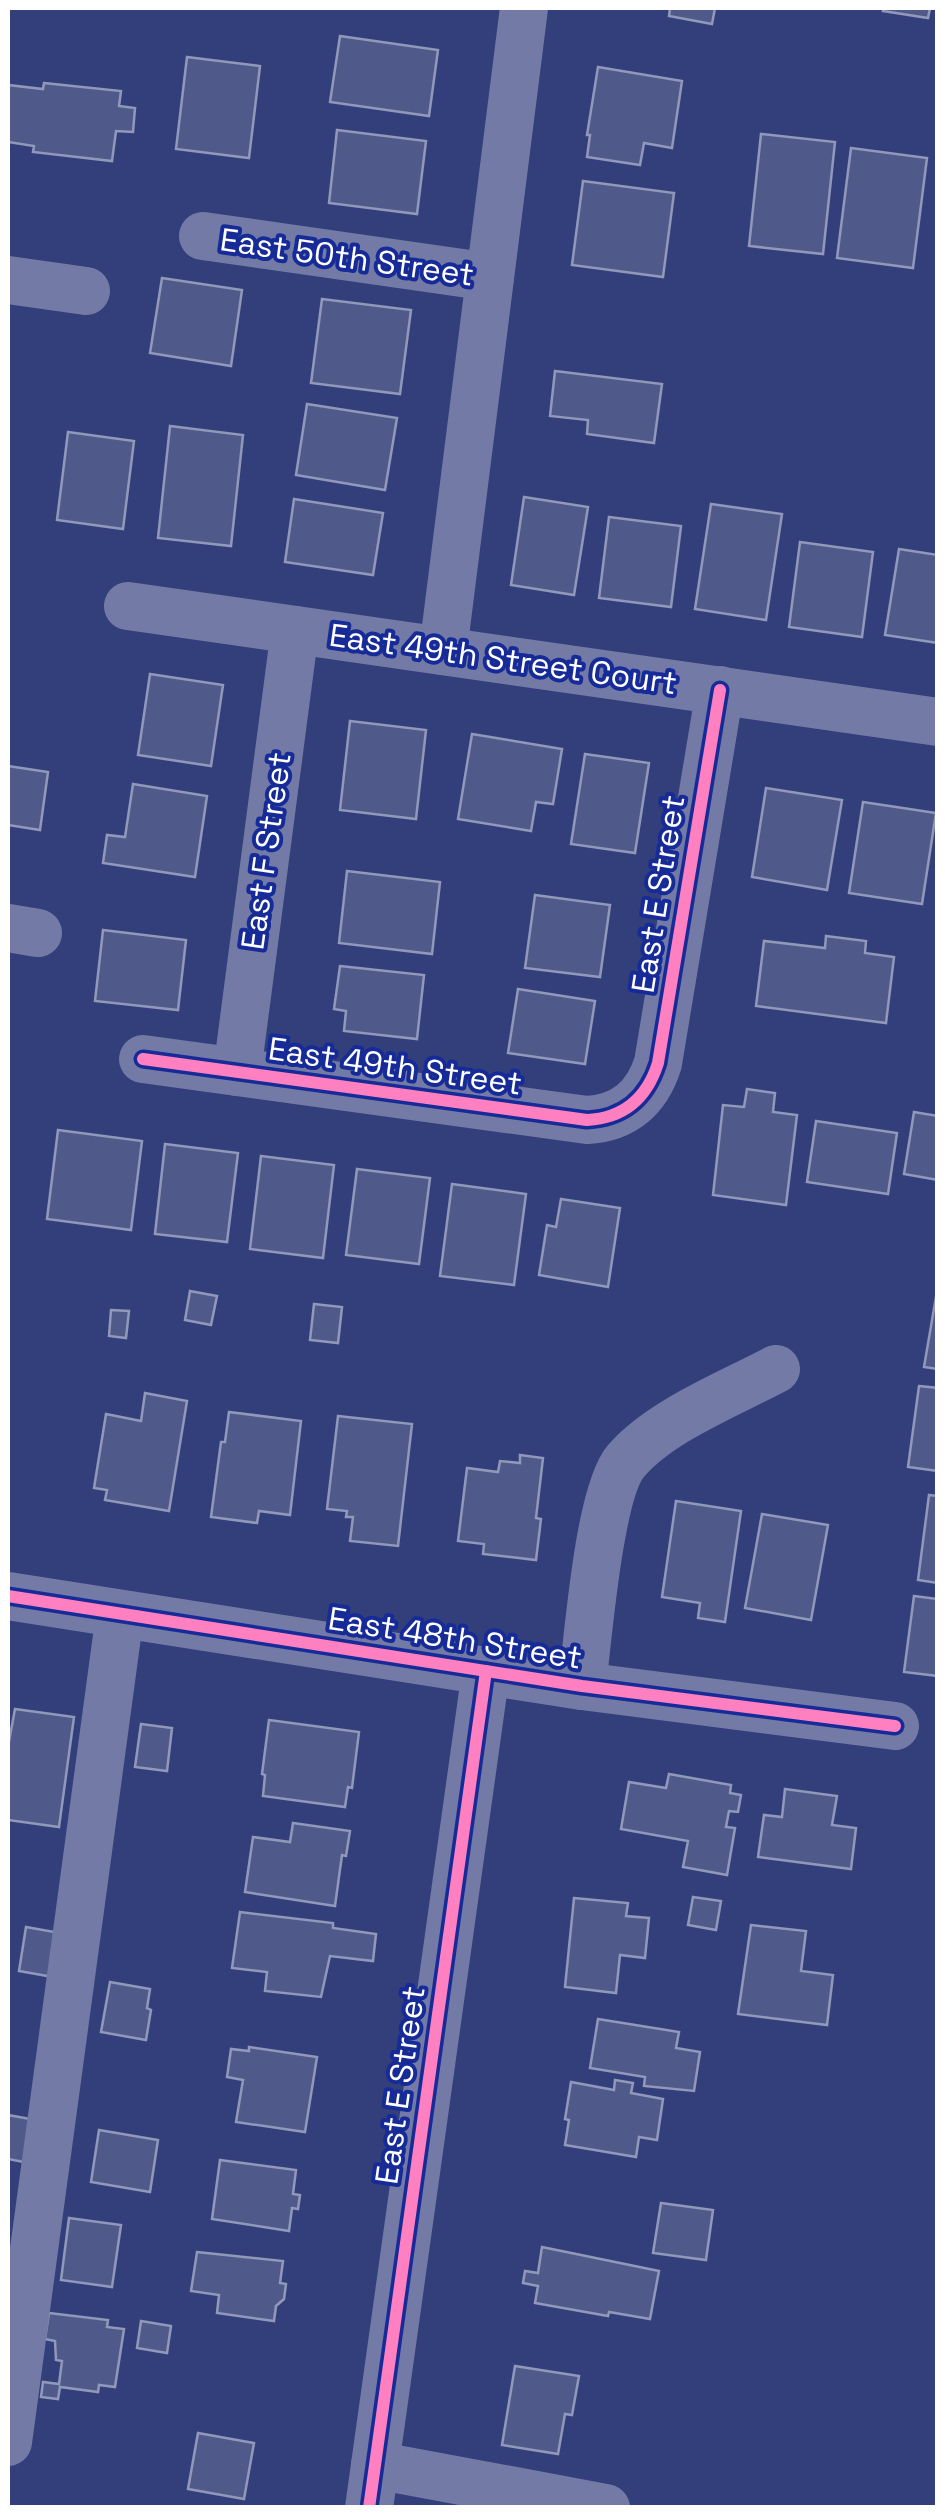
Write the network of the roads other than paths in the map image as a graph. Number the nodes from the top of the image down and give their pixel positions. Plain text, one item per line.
1 (524, 8) edge
2 (204, 236) dead end
3 (490, 277) junction
4 (8, 280) edge
5 (86, 290) dead end
6 (128, 606) dead end
7 (295, 630) junction
8 (443, 651) junction
9 (720, 690) junction
10 (938, 722) edge
11 (143, 1059) dead end
12 (237, 1072) junction
13 (636, 1102) joint
14 (776, 1369) dead end
15 (8, 1596) edge
16 (120, 1614) junction
17 (486, 1671) junction
18 (582, 1686) junction
19 (895, 1726) dead end
20 (8, 2442) edge
21 (372, 2486) edge
22 (606, 2508) edge

1 - 3 street
2 - 3 street, East 50th Street
3 - 8 street
4 - 5 street
6 - 7 street, East 49th Street Court
7 - 8 street, East 49th Street Court
7 - 12 street, East F Street
8 - 9 street, East 49th Street Court
9 - 10 street, East 49th Street Court
9 - 13 street, East E Street
11 - 12 street, East 49th Street
12 - 13 street, East 49th Street
14 - 18 street
15 - 16 street, East 48th Street
16 - 17 street, East 48th Street
16 - 20 street
17 - 18 street, East 48th Street
17 - 21 street, East E Street
18 - 19 street, East 48th Street
21 - 22 street

